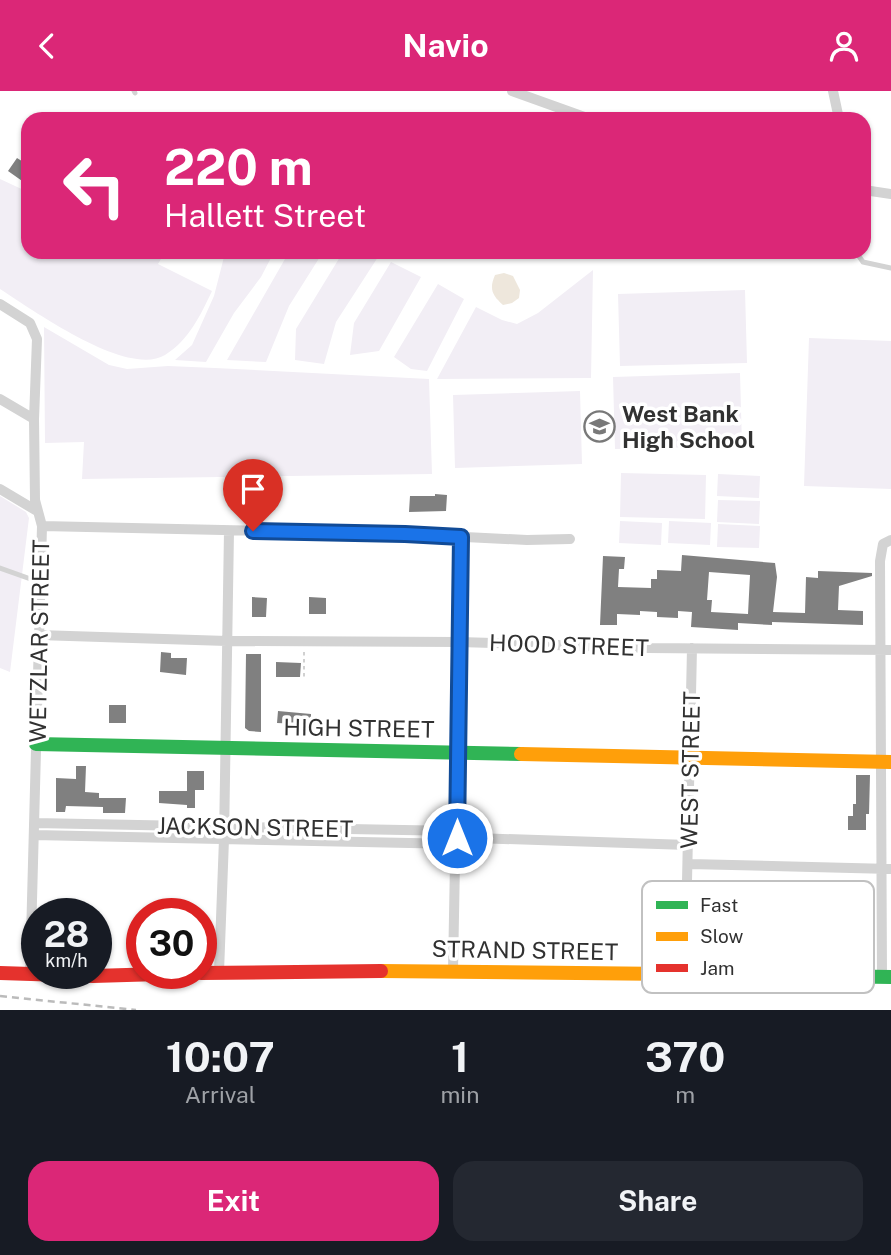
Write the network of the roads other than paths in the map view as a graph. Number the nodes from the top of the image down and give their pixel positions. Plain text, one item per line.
1 (512, 91) edge
2 (832, 91) edge
3 (570, 112) edge
4 (837, 112) edge
5 (871, 191) edge
6 (891, 194) edge
7 (862, 259) edge
8 (891, 268) edge
9 (0, 304) edge
10 (0, 399) edge
11 (34, 419) junction
12 (0, 489) edge
13 (37, 511) junction
14 (42, 526) junction
15 (229, 531) junction
16 (461, 537) junction
17 (570, 539) dead end
18 (891, 540) edge
19 (0, 568) edge
20 (39, 582) junction
21 (38, 635) junction
22 (227, 641) junction
23 (459, 642) junction
24 (692, 648) junction
25 (887, 650) edge
26 (36, 744) junction
27 (224, 748) junction
28 (457, 753) junction
29 (691, 758) junction
30 (886, 762) edge
31 (34, 823) junction
32 (224, 826) junction
33 (457, 831) junction
34 (34, 835) junction
35 (475, 838) junction
36 (224, 839) junction
37 (457, 843) junction
38 (688, 845) junction
39 (689, 864) junction
40 (886, 869) edge
41 (688, 881) edge
42 (32, 898) edge
43 (453, 970) junction
44 (219, 972) joint
45 (0, 973) edge
46 (21, 974) edge
47 (642, 974) edge
48 (887, 977) edge

1 - 3 street
2 - 4 street
5 - 6 street
7 - 8 lane
9 - 11 street, WETZLAR STREET
10 - 11 street
11 - 13 street, WETZLAR STREET
12 - 13 street
13 - 14 street, WETZLAR STREET
14 - 15 street
14 - 20 street, WETZLAR STREET
15 - 16 street
15 - 22 street
16 - 17 street
16 - 23 street
18 - 25 street
19 - 20 lane
20 - 21 street, WETZLAR STREET
21 - 22 street, HOOD STREET
21 - 26 street, WETZLAR STREET
22 - 23 street, HOOD STREET
22 - 27 street
23 - 24 street, HOOD STREET
23 - 28 street
24 - 25 street, HOOD STREET
24 - 29 street, WEST STREET
25 - 30 street
26 - 27 street, HIGH STREET
26 - 31 street, WETZLAR STREET
27 - 28 street, HIGH STREET
27 - 32 street
28 - 29 street, HIGH STREET
28 - 33 street
29 - 30 street, HIGH STREET
29 - 38 street, WEST STREET
30 - 40 street
31 - 32 street, JACKSON STREET
31 - 34 street, WETZLAR STREET
32 - 33 street, JACKSON STREET
32 - 36 street
33 - 35 street, JACKSON STREET
33 - 37 street
34 - 36 street, JACKSON STREET
34 - 42 street, WETZLAR STREET
35 - 37 street, JACKSON STREET
35 - 38 street, JACKSON STREET
36 - 37 street, JACKSON STREET
36 - 44 street
37 - 43 street
38 - 39 street, WEST STREET
39 - 40 street
39 - 41 street, WEST STREET
40 - 48 street
43 - 44 street, STRAND STREET
43 - 47 street, STRAND STREET
45 - 46 street

